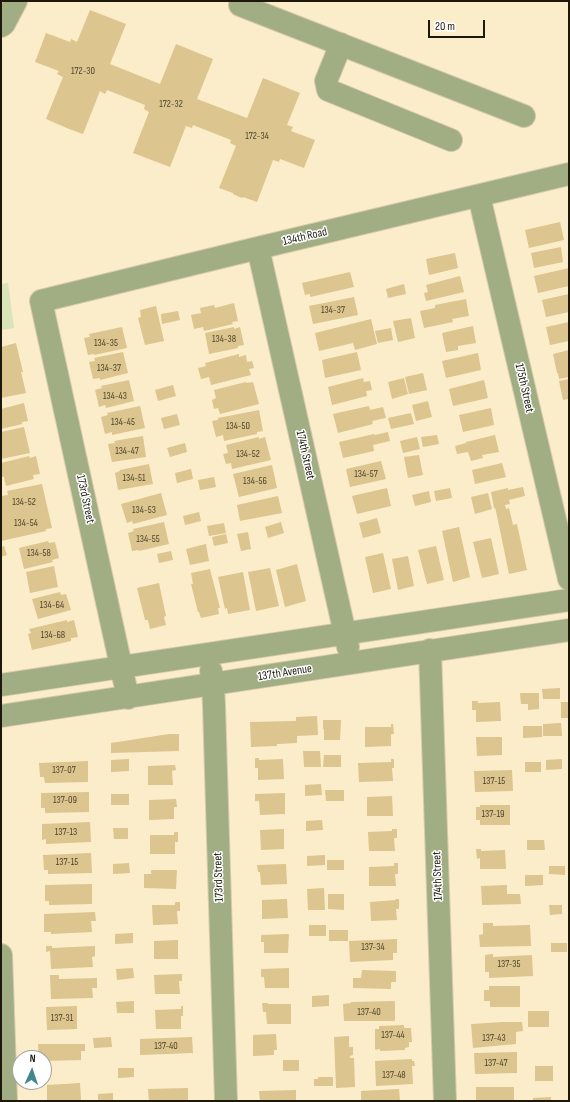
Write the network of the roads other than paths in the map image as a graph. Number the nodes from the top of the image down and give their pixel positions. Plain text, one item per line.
1 (16, 1) edge
2 (242, 1) edge
3 (1, 26) edge
4 (340, 44) junction
5 (524, 116) dead end
6 (451, 140) dead end
7 (569, 174) edge
8 (479, 196) junction
9 (258, 248) junction
10 (42, 301) joint
11 (569, 579) edge
12 (569, 600) edge
13 (569, 630) edge
14 (346, 633) junction
15 (430, 650) junction
16 (208, 654) junction
17 (351, 663) junction
18 (122, 667) junction
19 (213, 684) junction
20 (1, 685) edge
21 (128, 698) junction
22 (1, 716) edge
23 (1, 955) edge
24 (6, 1101) edge
25 (226, 1101) edge
26 (445, 1101) edge

1 - 3 street
2 - 4 street
4 - 5 street
4 - 6 street
7 - 8 street, 134th Road
8 - 9 street, 134th Road
8 - 11 street, 175th Street
9 - 10 street, 134th Road
9 - 14 street, 174th Street
10 - 18 street, 173rd Street
12 - 14 street
13 - 15 street, 137th Avenue
14 - 16 street
14 - 17 street, 174th Street
15 - 17 street, 137th Avenue
15 - 26 street, 174th Street
16 - 18 street
16 - 19 street, 173rd Street
17 - 19 street, 137th Avenue
18 - 20 street
18 - 21 street, 173rd Street
19 - 21 street, 137th Avenue
19 - 25 street, 173rd Street
21 - 22 street, 137th Avenue
23 - 24 street

